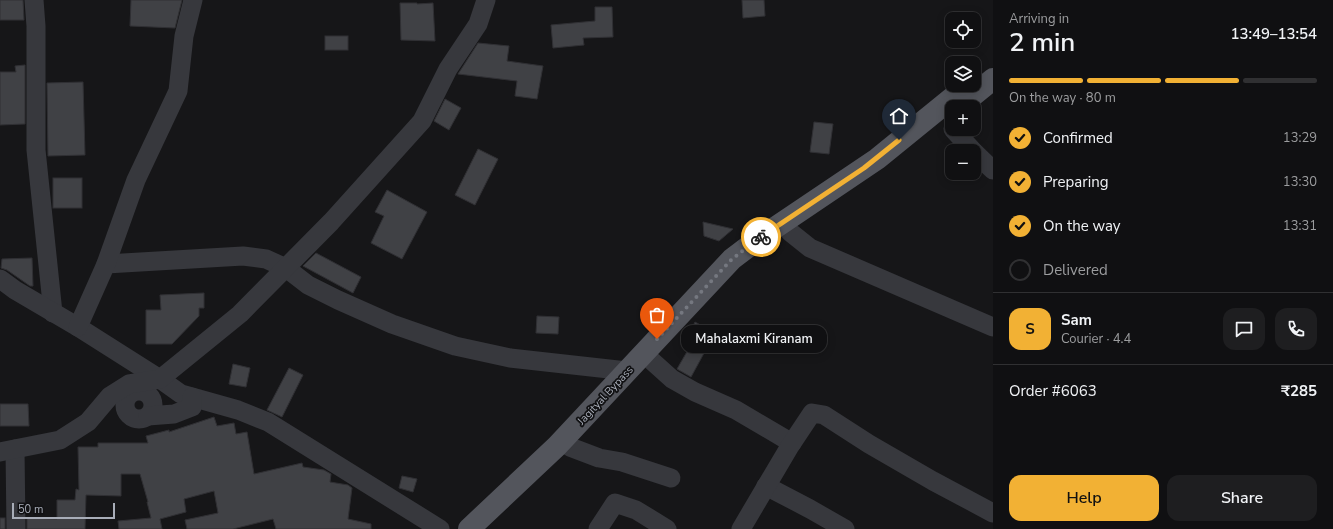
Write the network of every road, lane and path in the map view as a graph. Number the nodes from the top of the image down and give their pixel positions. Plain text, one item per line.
1 (34, 0) edge
2 (193, 0) edge
3 (486, 0) edge
4 (993, 64) edge
5 (981, 74) edge
6 (993, 79) edge
7 (959, 92) edge
8 (971, 100) edge
9 (945, 124) edge
10 (981, 158) edge
11 (993, 170) edge
12 (790, 232) junction
13 (106, 264) junction
14 (286, 268) junction
15 (0, 279) edge
16 (53, 313) junction
17 (78, 327) junction
18 (993, 327) edge
19 (652, 361) junction
20 (627, 371) junction
21 (160, 378) junction
22 (133, 387) junction
23 (192, 397) junction
24 (792, 443) junction
25 (570, 447) junction
26 (7, 450) edge
27 (671, 478) dead end
28 (766, 486) junction
29 (993, 513) edge
30 (16, 529) edge
31 (440, 529) edge
32 (469, 529) edge
33 (487, 529) edge
34 (598, 529) edge
35 (667, 529) edge
36 (741, 529) edge
37 (845, 529) edge

1 - 16 street
2 - 13 street
3 - 14 street
4 - 5 main road
6 - 8 main road, Jagityal Bypass
7 - 20 main road, Jagityal Bypass
9 - 12 main road, Jagityal Bypass
10 - 11 street
12 - 18 street
12 - 19 main road, Jagityal Bypass
13 - 14 street
13 - 17 street
14 - 20 street
14 - 21 street
15 - 16 street
16 - 17 street
17 - 21 street
19 - 24 street
19 - 25 main road, Jagityal Bypass
20 - 32 main road, Jagityal Bypass
21 - 22 street
21 - 23 street
22 - 23 street
22 - 26 street
23 - 31 street
24 - 28 street
24 - 29 street
25 - 27 street
25 - 33 main road, Jagityal Bypass
26 - 30 street
28 - 36 street
28 - 37 street
34 - 35 street

